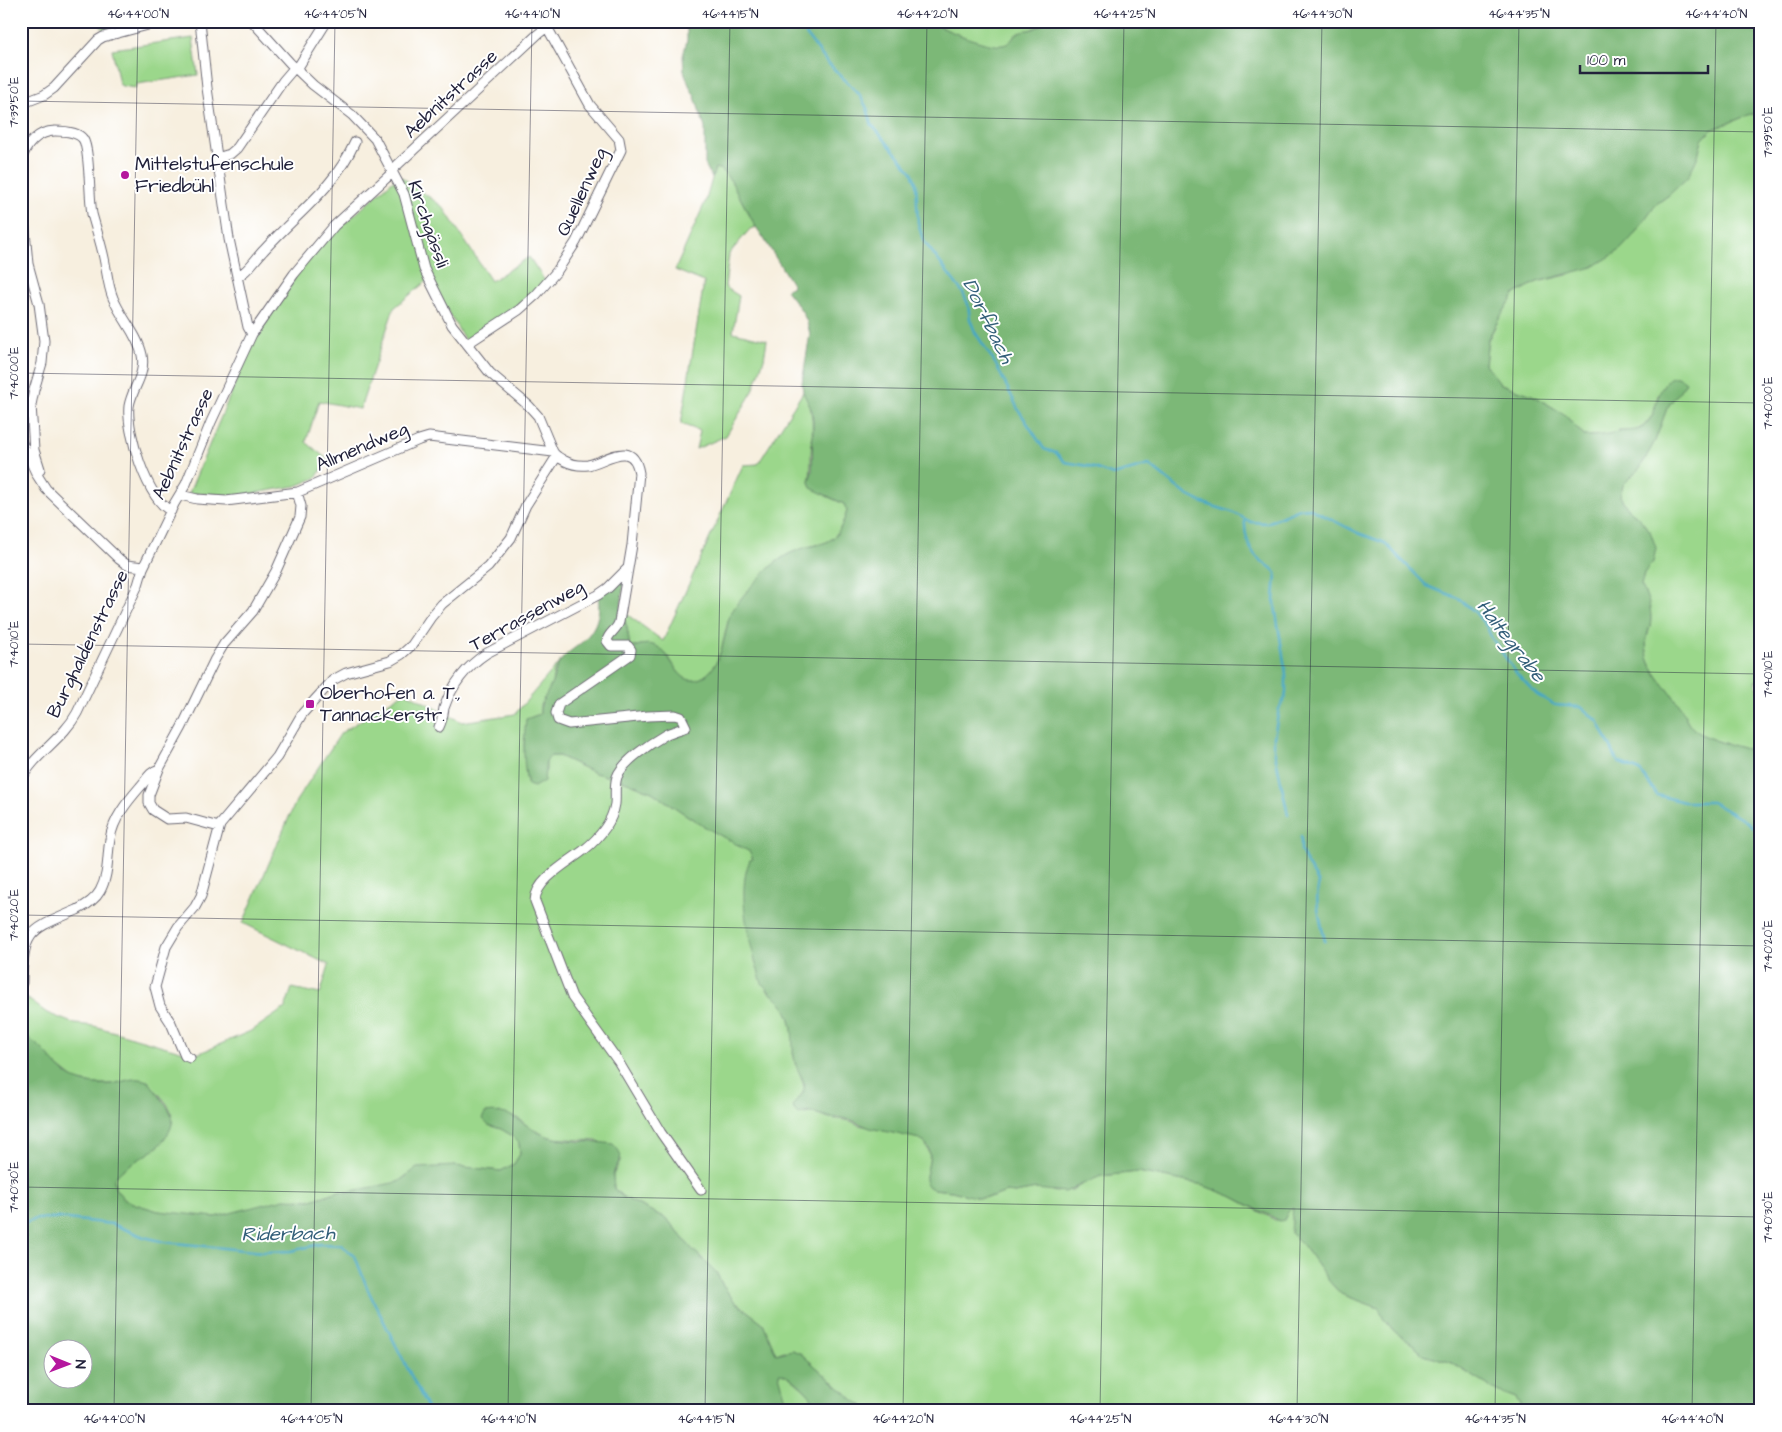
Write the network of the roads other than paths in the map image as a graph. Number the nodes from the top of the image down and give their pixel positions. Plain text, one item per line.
1 (163, 21) edge
2 (200, 21) edge
3 (252, 21) edge
4 (327, 21) edge
5 (554, 21) edge
6 (547, 28) junction
7 (296, 68) junction
8 (21, 104) edge
9 (355, 142) dead end
10 (217, 158) junction
11 (21, 161) edge
12 (392, 171) junction
13 (21, 188) edge
14 (238, 277) junction
15 (252, 334) junction
16 (467, 344) junction
17 (21, 441) edge
18 (555, 454) junction
19 (37, 475) junction
20 (297, 492) junction
21 (180, 495) junction
22 (171, 511) junction
23 (144, 567) junction
24 (628, 568) junction
25 (439, 727) dead end
26 (159, 769) junction
27 (21, 780) edge
28 (219, 828) junction
29 (22, 983) edge
30 (190, 1058) dead end
31 (700, 1190) dead end

1 - 8 street
2 - 10 street
3 - 7 street, Kirchgässli
4 - 7 street
5 - 6 street, Aebnitstrasse
6 - 12 street, Aebnitstrasse
6 - 16 street, Quellenweg
7 - 10 street
7 - 12 street, Kirchgässli
9 - 14 street
10 - 14 street
11 - 22 street
12 - 15 street, Aebnitstrasse
12 - 16 street, Kirchgässli
13 - 19 street
14 - 15 street
15 - 21 street, Aebnitstrasse
16 - 18 street, Kirchgässli
17 - 19 street
18 - 20 street, Allmendweg
18 - 24 street, Allmendweg
18 - 28 street
19 - 23 street
20 - 21 street, Allmendweg
20 - 26 street
21 - 22 street, Aebnitstrasse
22 - 23 street, Aebnitstrasse
23 - 27 street, Burghaldenstrasse
24 - 25 street, Terrassenweg
24 - 31 street, Allmendweg
26 - 28 street
26 - 29 street
28 - 30 street

